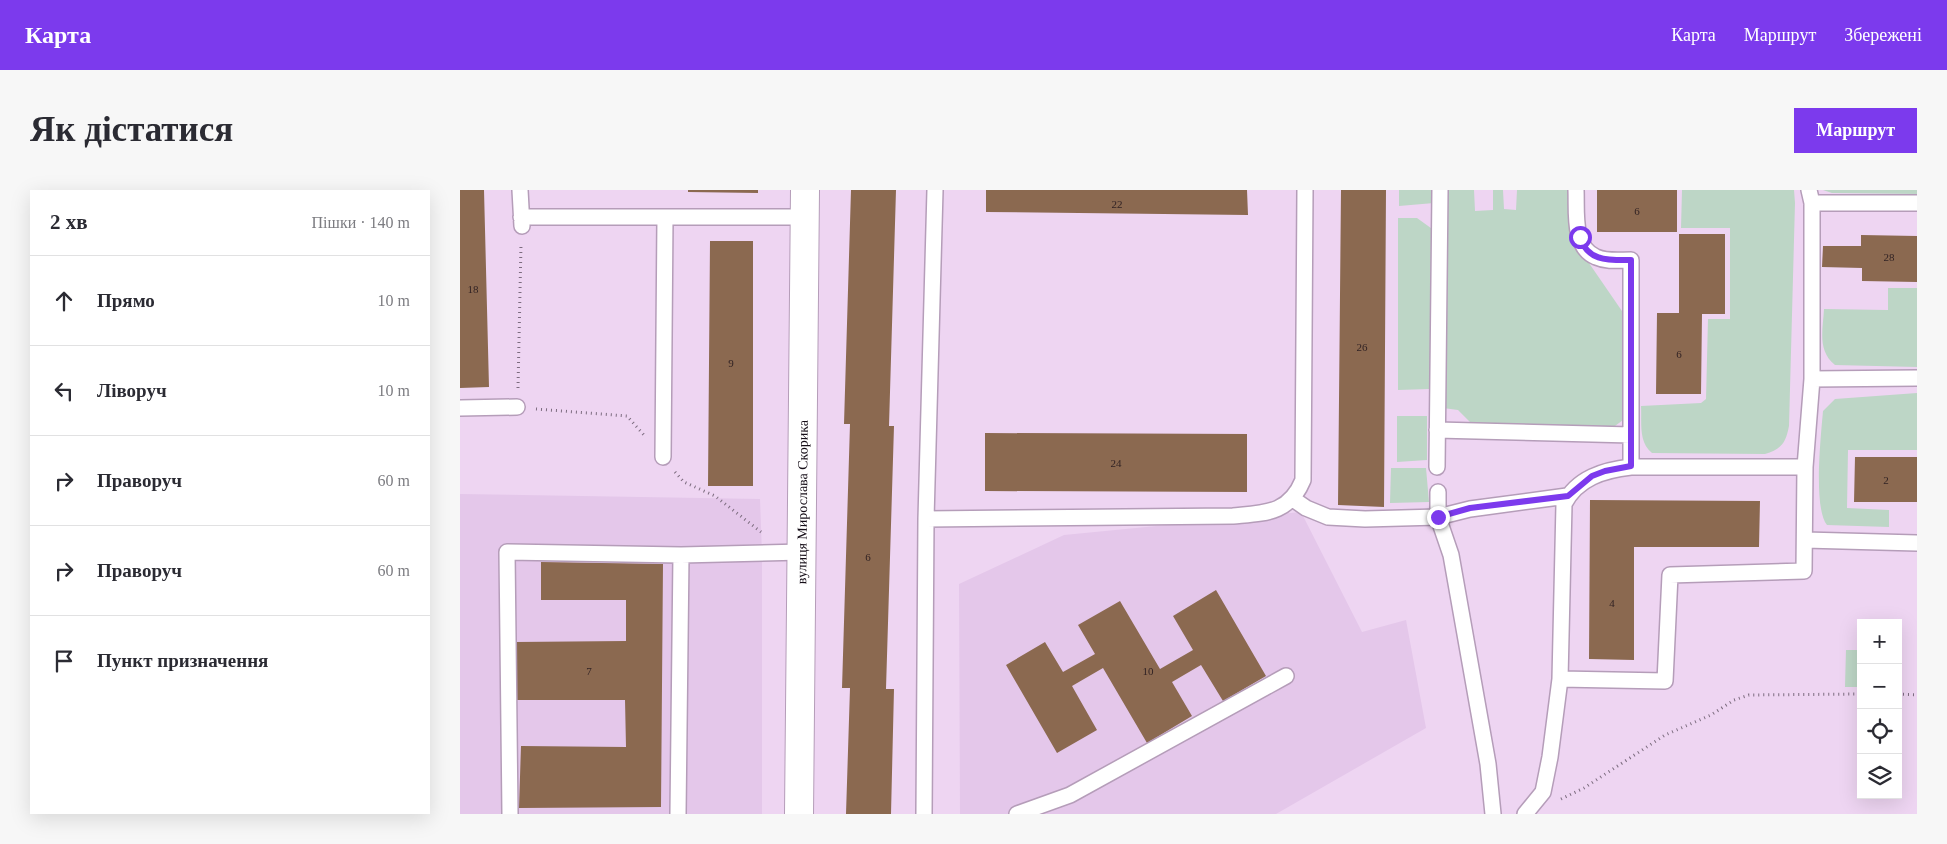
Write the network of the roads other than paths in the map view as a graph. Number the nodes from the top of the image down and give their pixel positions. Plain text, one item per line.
1 (520, 190) edge
2 (806, 190) edge
3 (935, 190) edge
4 (1305, 190) edge
5 (1440, 190) edge
6 (1576, 190) edge
7 (1810, 196) edge
8 (1917, 202) edge
9 (665, 217) junction
10 (805, 217) junction
11 (1917, 378) edge
12 (1812, 379) junction
13 (517, 407) road end
14 (460, 408) edge
15 (1437, 430) junction
16 (1631, 435) junction
17 (663, 458) road end
18 (1631, 466) junction
19 (1437, 467) dead end
20 (1805, 467) junction
21 (1438, 492) dead end
22 (1568, 496) junction
23 (1293, 499) junction
24 (1438, 517) junction
25 (926, 519) junction
26 (1805, 540) junction
27 (1917, 543) edge
28 (792, 552) junction
29 (681, 555) junction
30 (1286, 676) dead end
31 (1560, 679) junction
32 (510, 814) edge
33 (678, 814) edge
34 (799, 814) edge
35 (924, 814) edge
36 (1017, 814) edge
37 (1493, 814) edge
38 (1525, 814) edge

1 - 9 lane
2 - 10 street, вулиця Мирослава Скорика
3 - 25 lane
4 - 23 lane
5 - 15 lane
6 - 16 lane
7 - 8 lane
7 - 12 lane
9 - 10 lane
9 - 17 lane
10 - 28 street, вулиця Мирослава Скорика
11 - 12 lane
12 - 20 lane
13 - 14 lane
15 - 16 lane
15 - 19 lane
16 - 18 lane
18 - 20 lane
18 - 22 lane
20 - 26 lane
21 - 24 lane
22 - 24 lane
22 - 31 lane
23 - 24 lane
23 - 25 lane
24 - 37 lane
25 - 35 lane
26 - 27 lane
26 - 31 lane
28 - 29 lane
28 - 34 street, вулиця Мирослава Скорика
29 - 32 lane
29 - 33 lane
30 - 36 lane
31 - 38 lane

